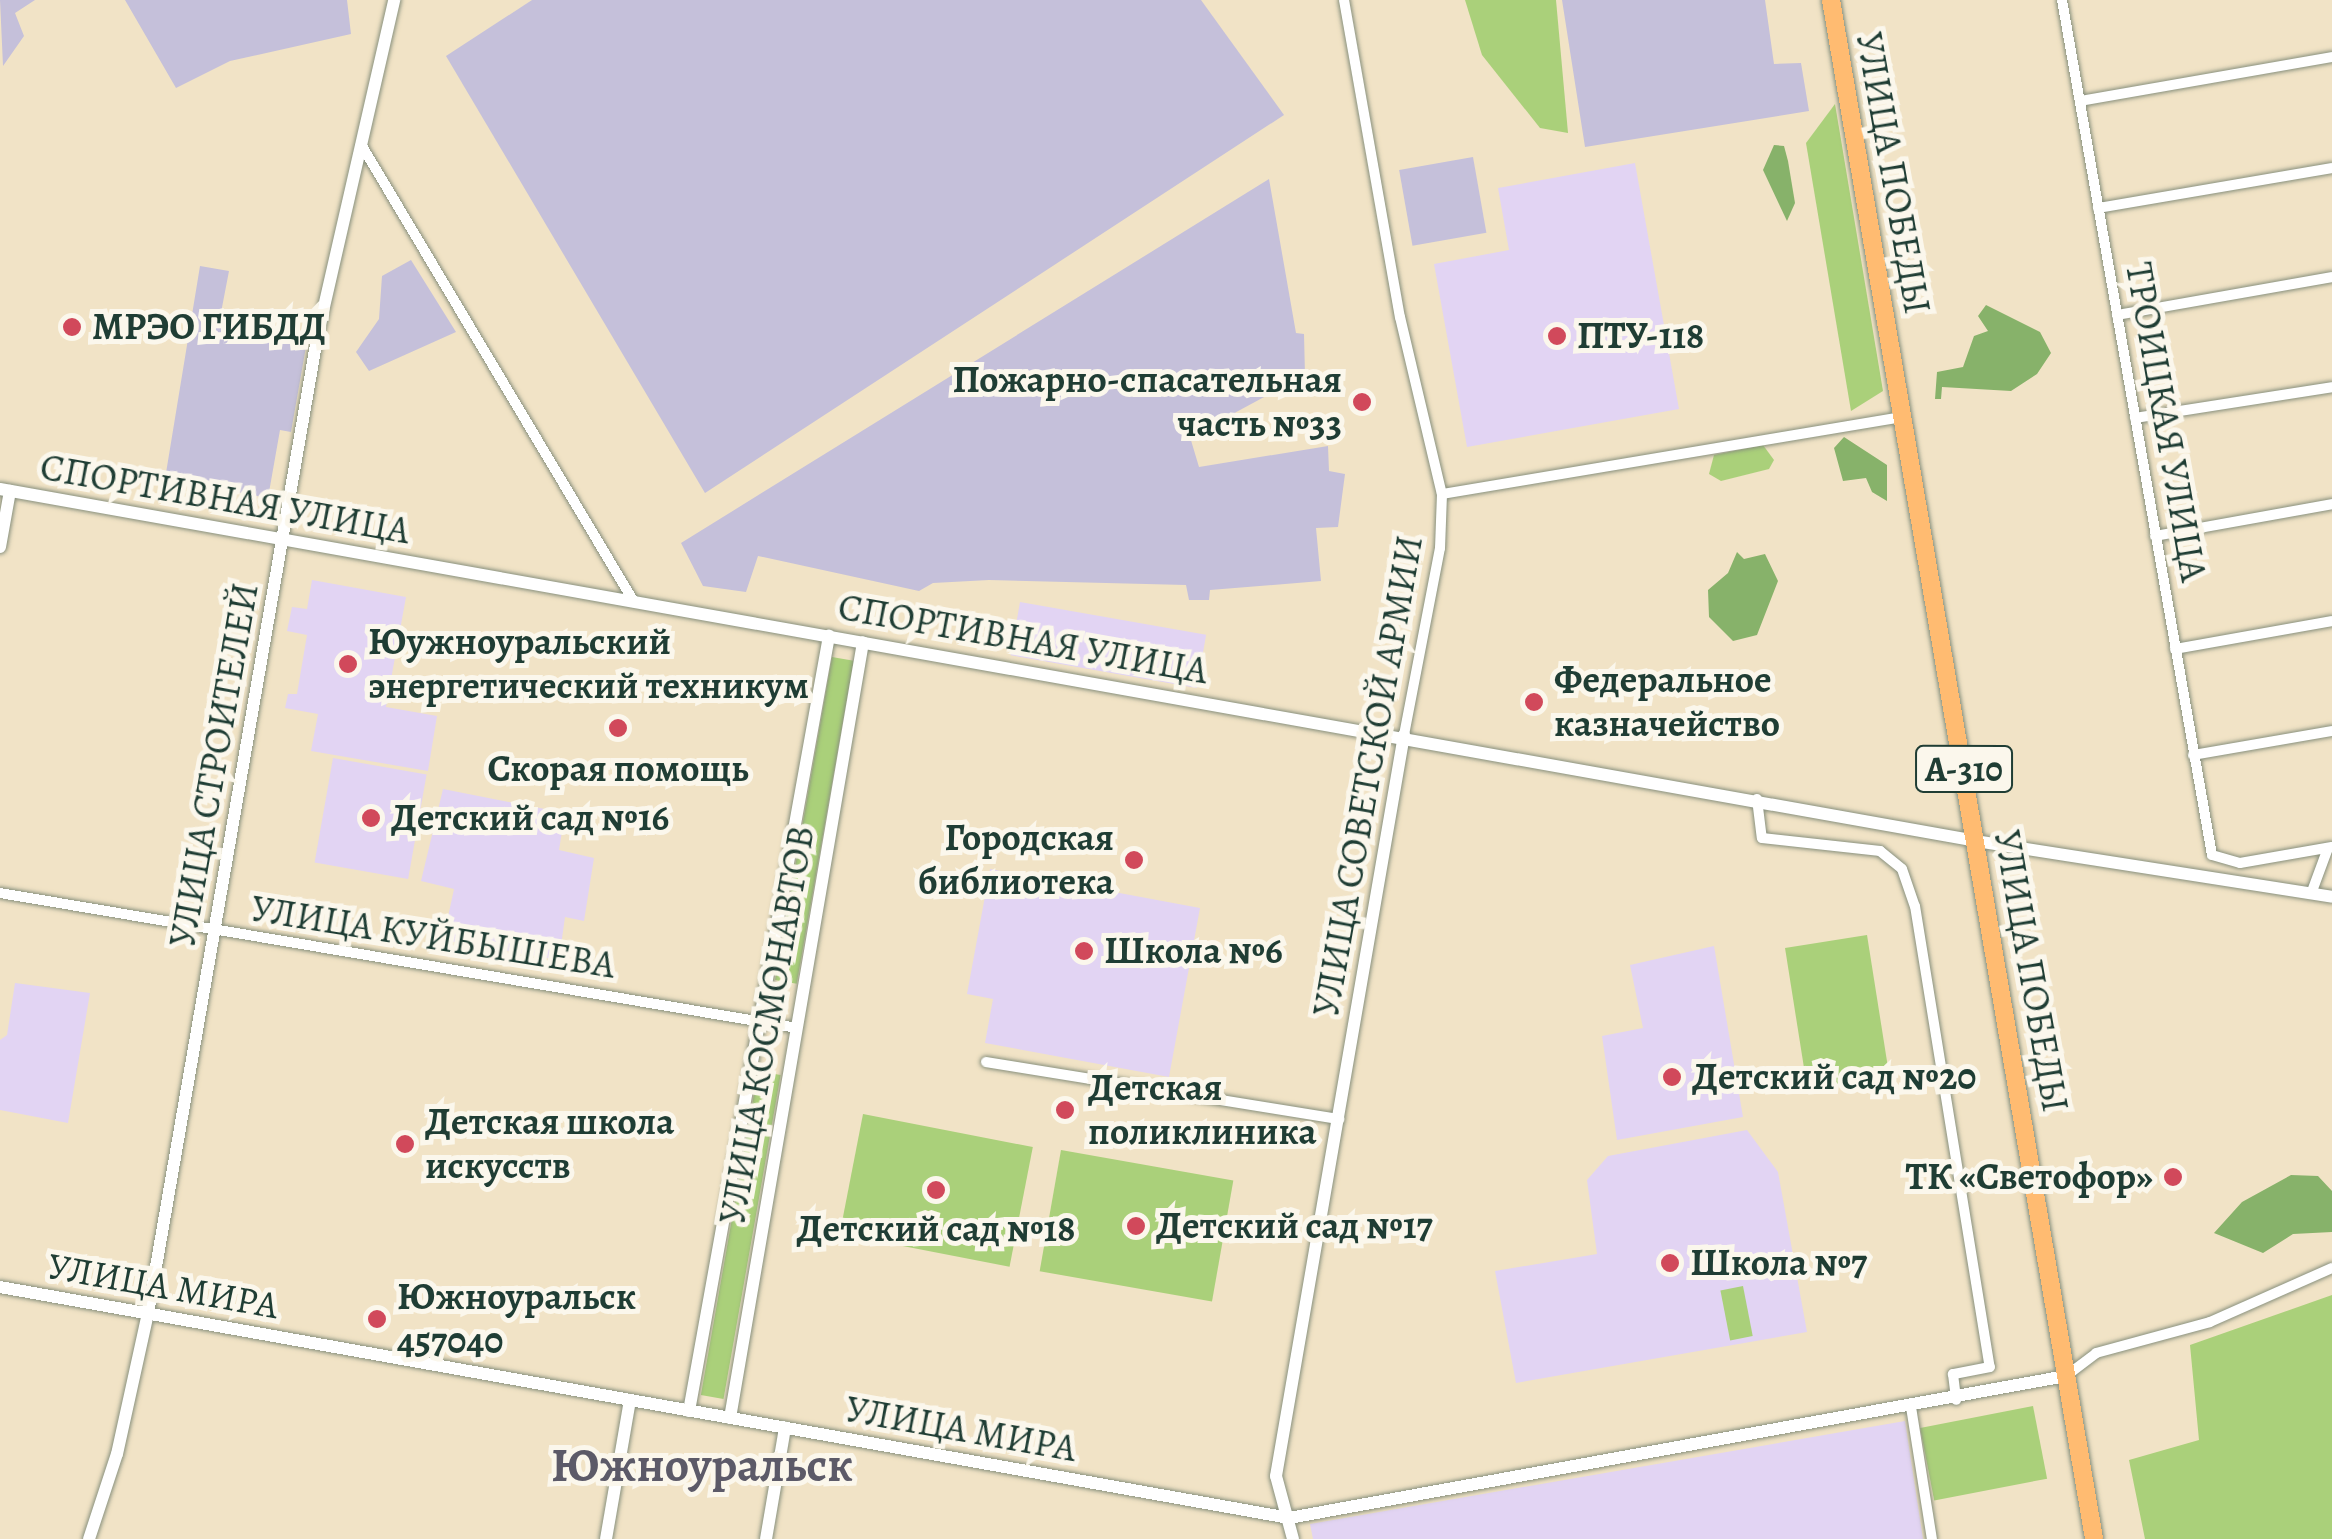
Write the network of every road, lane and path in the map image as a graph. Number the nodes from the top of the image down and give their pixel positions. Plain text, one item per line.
1 (394, 0) edge
2 (1344, 0) edge
3 (1830, 0) edge
4 (2062, 0) edge
5 (2332, 57) edge
6 (2080, 101) junction
7 (362, 146) junction
8 (2332, 168) edge
9 (2098, 208) junction
10 (2332, 277) edge
11 (2117, 315) junction
12 (2332, 387) edge
13 (1902, 416) junction
14 (2135, 418) junction
15 (5, 490) edge
16 (1442, 494) junction
17 (2332, 504) edge
18 (2155, 536) junction
19 (283, 542) junction
20 (0, 547) edge
21 (634, 602) junction
22 (2332, 621) edge
23 (828, 636) junction
24 (862, 642) junction
25 (2175, 649) junction
26 (2332, 731) edge
27 (1404, 735) junction
28 (2194, 755) junction
29 (1758, 800) junction
30 (1976, 841) junction
31 (2330, 847) edge
32 (2240, 862) junction
33 (2238, 884) junction
34 (0, 893) edge
35 (2311, 894) junction
36 (2332, 897) edge
37 (216, 932) junction
38 (759, 1022) junction
39 (797, 1028) junction
40 (986, 1062) dead end
41 (1339, 1119) junction
42 (2332, 1268) edge
43 (0, 1286) edge
44 (148, 1313) junction
45 (2066, 1376) junction
46 (630, 1400) junction
47 (1956, 1400) junction
48 (1911, 1407) junction
49 (689, 1411) junction
50 (730, 1418) junction
51 (785, 1428) junction
52 (1288, 1518) junction
53 (89, 1539) edge
54 (606, 1539) edge
55 (766, 1539) edge
56 (1293, 1539) edge
57 (1932, 1539) edge
58 (2094, 1539) edge

1 - 7 street, УЛИЦА СТРОИТЕЛЕЙ
2 - 16 street, УЛИЦА СОВЕТСКОЙ АРМИИ
3 - 13 highway, УЛИЦА ПОБЕДЫ / А-310
4 - 6 street, ТРОИЦКАЯ УЛИЦА
5 - 6 street
6 - 9 street, ТРОИЦКАЯ УЛИЦА
7 - 19 street, УЛИЦА СТРОИТЕЛЕЙ
7 - 21 street
8 - 9 street
9 - 11 street, ТРОИЦКАЯ УЛИЦА
10 - 11 street
11 - 14 street, ТРОИЦКАЯ УЛИЦА
12 - 14 street
13 - 16 street
13 - 30 highway, УЛИЦА ПОБЕДЫ / А-310
14 - 18 street, ТРОИЦКАЯ УЛИЦА
15 - 19 street, СПОРТИВНАЯ УЛИЦА
15 - 20 street
16 - 27 street, УЛИЦА СОВЕТСКОЙ АРМИИ
17 - 18 street
18 - 25 street, ТРОИЦКАЯ УЛИЦА
19 - 21 street, СПОРТИВНАЯ УЛИЦА
19 - 37 street, УЛИЦА СТРОИТЕЛЕЙ
21 - 23 street, СПОРТИВНАЯ УЛИЦА
22 - 25 street
23 - 24 street, СПОРТИВНАЯ УЛИЦА
23 - 38 street, УЛИЦА КОСМОНАВТОВ
24 - 27 street, СПОРТИВНАЯ УЛИЦА
24 - 39 street, УЛИЦА КОСМОНАВТОВ
25 - 28 street, ТРОИЦКАЯ УЛИЦА
26 - 28 street
27 - 29 street, СПОРТИВНАЯ УЛИЦА
27 - 41 street, УЛИЦА СОВЕТСКОЙ АРМИИ
28 - 32 street, ТРОИЦКАЯ УЛИЦА
29 - 30 street, СПОРТИВНАЯ УЛИЦА
29 - 47 street
30 - 33 street, СПОРТИВНАЯ УЛИЦА
30 - 45 highway, УЛИЦА ПОБЕДЫ / А-310
31 - 32 street
31 - 35 street
32 - 33 street
33 - 35 street, СПОРТИВНАЯ УЛИЦА
34 - 37 street, УЛИЦА КУЙБЫШЕВА
35 - 36 street, СПОРТИВНАЯ УЛИЦА
37 - 38 street, УЛИЦА КУЙБЫШЕВА
37 - 44 street, УЛИЦА СТРОИТЕЛЕЙ
38 - 39 street, УЛИЦА КУЙБЫШЕВА
38 - 49 street, УЛИЦА КОСМОНАВТОВ
39 - 50 street, УЛИЦА КОСМОНАВТОВ
40 - 41 street
41 - 52 street, УЛИЦА СОВЕТСКОЙ АРМИИ
42 - 45 street
43 - 44 street, УЛИЦА МИРА
44 - 46 street, УЛИЦА МИРА
44 - 53 street, УЛИЦА СТРОИТЕЛЕЙ
45 - 47 street, УЛИЦА МИРА
45 - 58 highway, УЛИЦА ПОБЕДЫ / А-310
46 - 49 street, УЛИЦА МИРА
46 - 54 street
47 - 48 street, УЛИЦА МИРА
48 - 52 street, УЛИЦА МИРА
48 - 57 street
49 - 50 street, УЛИЦА МИРА
50 - 51 street, УЛИЦА МИРА
51 - 52 street, УЛИЦА МИРА
51 - 55 street
52 - 56 street, УЛИЦА СОВЕТСКОЙ АРМИИ

